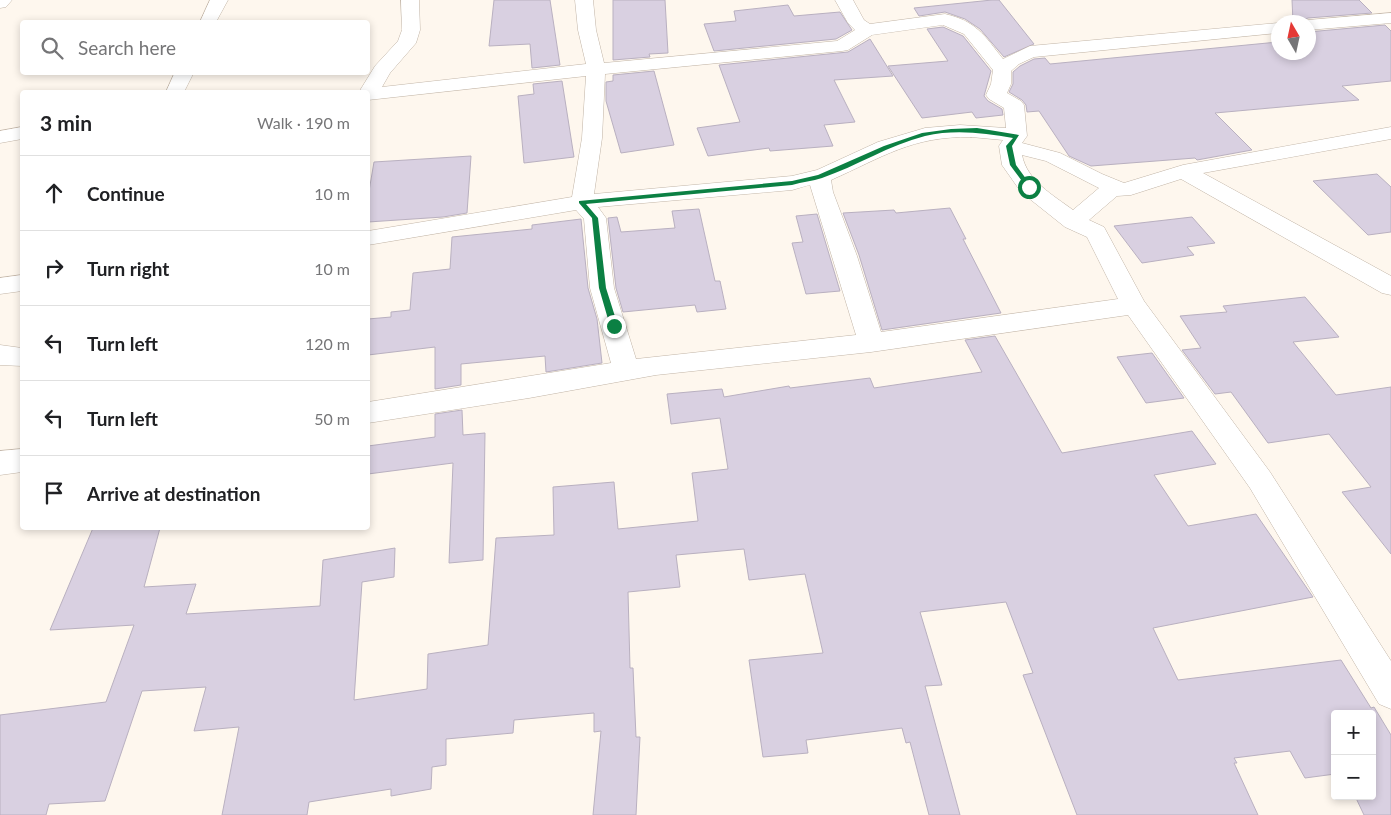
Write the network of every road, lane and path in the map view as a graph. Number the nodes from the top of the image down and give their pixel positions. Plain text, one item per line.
1 (4, 0) edge
2 (219, 0) edge
3 (410, 0) edge
4 (584, 0) edge
5 (844, 0) edge
6 (0, 2) edge
7 (1391, 18) edge
8 (209, 20) edge
9 (1316, 24) edge
10 (1271, 29) edge
11 (867, 30) junction
12 (596, 69) junction
13 (1002, 70) junction
14 (184, 75) edge
15 (176, 90) edge
16 (370, 91) edge
17 (370, 94) edge
18 (20, 133) edge
19 (1391, 133) edge
20 (0, 137) edge
21 (1013, 141) junction
22 (1183, 171) junction
23 (820, 176) junction
24 (1122, 190) junction
25 (582, 202) junction
26 (1073, 222) junction
27 (370, 238) edge
28 (20, 283) edge
29 (0, 286) edge
30 (1391, 287) edge
31 (1134, 305) junction
32 (871, 343) junction
33 (0, 354) edge
34 (20, 357) edge
35 (626, 371) junction
36 (370, 413) edge
37 (20, 461) edge
38 (0, 463) edge
39 (1391, 692) edge

1 - 6 street
2 - 8 street
3 - 16 street
4 - 12 street
5 - 11 street
7 - 9 street
10 - 13 street
11 - 12 street
11 - 13 street
12 - 17 street
12 - 25 street
13 - 21 street
14 - 15 street
18 - 20 street
19 - 22 street
21 - 23 street
21 - 24 street
21 - 26 street
22 - 24 street
22 - 30 street
23 - 25 street
23 - 32 street
24 - 26 street
25 - 27 street
25 - 35 street
26 - 31 street
28 - 29 street
31 - 32 street
31 - 39 street
32 - 35 street
33 - 34 street
35 - 36 street
37 - 38 street

